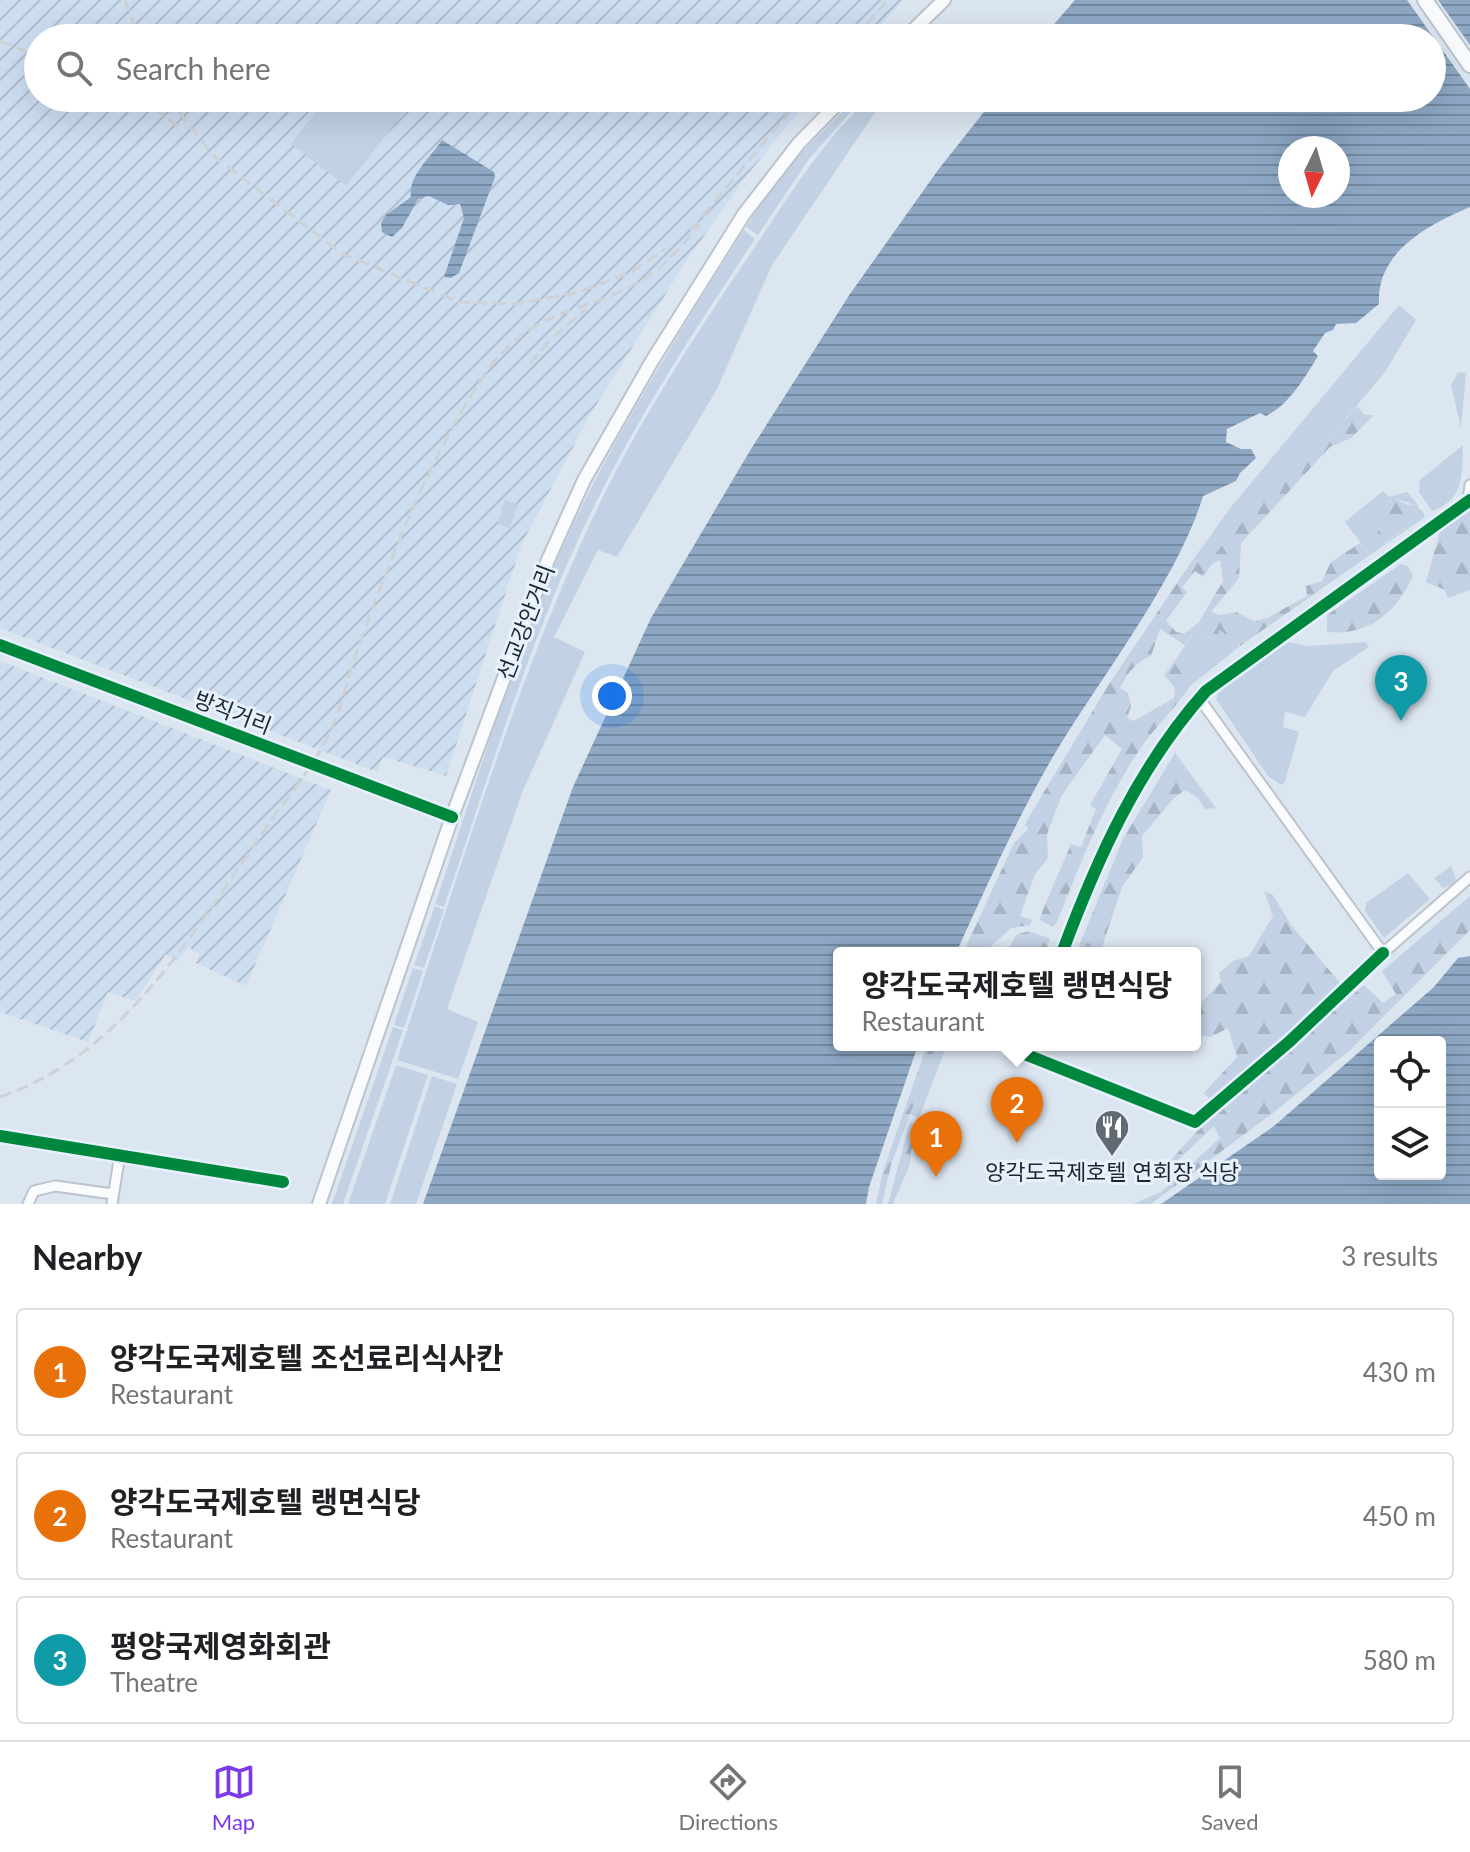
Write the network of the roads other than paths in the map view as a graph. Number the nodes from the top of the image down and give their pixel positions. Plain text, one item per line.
1 (944, 0) edge
2 (1425, 0) edge
3 (919, 24) edge
4 (1442, 24) edge
5 (1446, 30) edge
6 (1470, 65) edge
7 (829, 112) edge
8 (1470, 485) edge
9 (1469, 501) edge
10 (0, 645) edge
11 (1199, 698) junction
12 (452, 817) junction
13 (1470, 877) edge
14 (1064, 947) edge
15 (1383, 953) junction
16 (1120, 1091) tunnel mouth
17 (0, 1136) edge
18 (120, 1154) junction
19 (283, 1182) dead end
20 (112, 1199) edge
21 (28, 1204) edge
22 (319, 1204) edge

1 - 3 main road
2 - 4 main road
5 - 6 main road
7 - 12 main road, 선교강안거리
8 - 9 street
9 - 11 street
10 - 12 main road, 방직거리
11 - 14 street
11 - 15 street
12 - 22 main road, 선교강안거리
13 - 15 street
15 - 16 street
17 - 18 street
18 - 19 street
18 - 20 street
20 - 21 street

